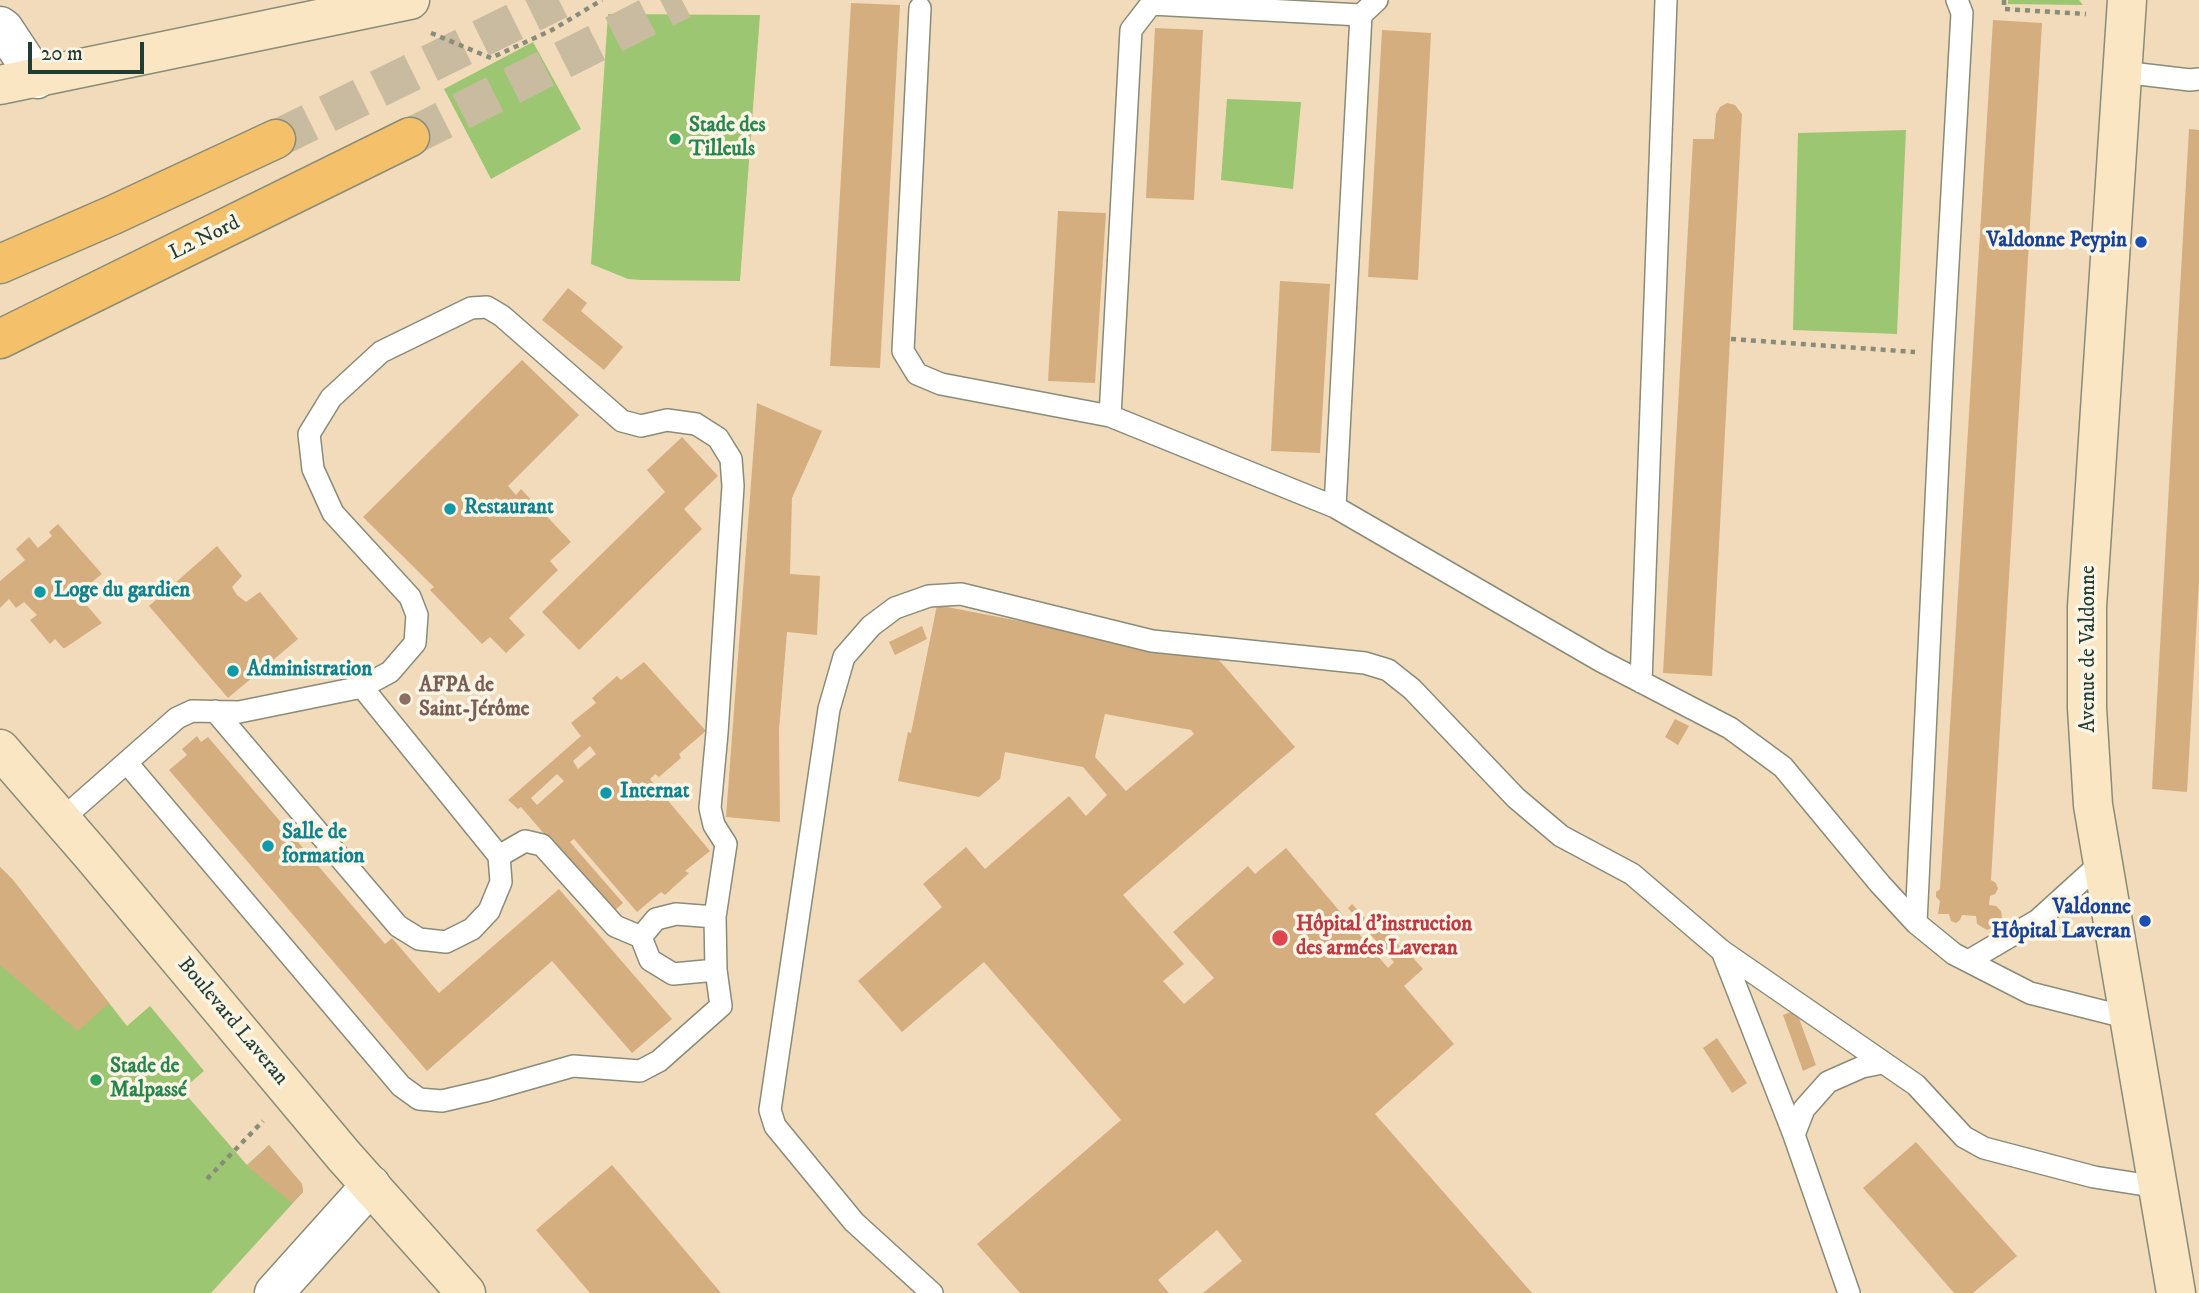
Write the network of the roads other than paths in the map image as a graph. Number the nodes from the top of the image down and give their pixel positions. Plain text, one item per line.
1 (410, 0) edge
2 (1377, 0) edge
3 (1666, 0) edge
4 (1957, 0) edge
5 (920, 8) dead end
6 (2126, 8) edge
7 (1361, 15) junction
8 (0, 26) edge
9 (2122, 72) junction
10 (37, 79) junction
11 (2199, 79) edge
12 (0, 85) edge
13 (0, 95) edge
14 (410, 137) tunnel mouth
15 (276, 139) tunnel mouth
16 (0, 264) edge
17 (0, 339) edge
18 (1110, 416) junction
19 (1335, 507) junction
20 (1641, 682) junction
21 (362, 687) junction
22 (215, 711) junction
23 (0, 750) edge
24 (127, 763) junction
25 (61, 820) junction
26 (499, 856) junction
27 (2102, 862) junction
28 (715, 917) junction
29 (1916, 923) junction
30 (641, 937) junction
31 (1722, 951) junction
32 (1970, 960) junction
33 (716, 970) junction
34 (2129, 1018) junction
35 (1882, 1063) junction
36 (1794, 1135) junction
37 (371, 1185) junction
38 (2158, 1187) junction
39 (274, 1293) edge
40 (466, 1293) edge
41 (932, 1293) edge
42 (1849, 1293) edge
43 (2176, 1293) edge

1 - 10 street
2 - 7 lane
3 - 20 lane
4 - 29 lane
5 - 18 lane
6 - 9 street, Avenue de Valdonne
7 - 18 lane
7 - 19 lane
8 - 10 street
9 - 11 lane
9 - 27 street, Avenue de Valdonne
10 - 12 street
10 - 13 street
14 - 17 highway, L2 Nord
15 - 16 highway
18 - 19 lane
19 - 20 lane
20 - 29 lane
21 - 22 lane
21 - 26 lane
21 - 28 lane
22 - 24 lane
22 - 26 lane
23 - 25 street, Boulevard Laveran
24 - 25 lane
24 - 33 lane
25 - 37 street, Boulevard Laveran
26 - 30 lane
27 - 32 lane
27 - 34 street, Avenue de Valdonne
28 - 30 lane
28 - 33 lane
29 - 32 lane
30 - 33 lane
31 - 35 lane
31 - 36 lane
31 - 41 lane
32 - 34 lane
34 - 38 street, Avenue de Valdonne
35 - 36 lane
35 - 38 lane
36 - 42 lane
37 - 39 street
37 - 40 street, Boulevard Laveran
38 - 43 street, Avenue de Valdonne

